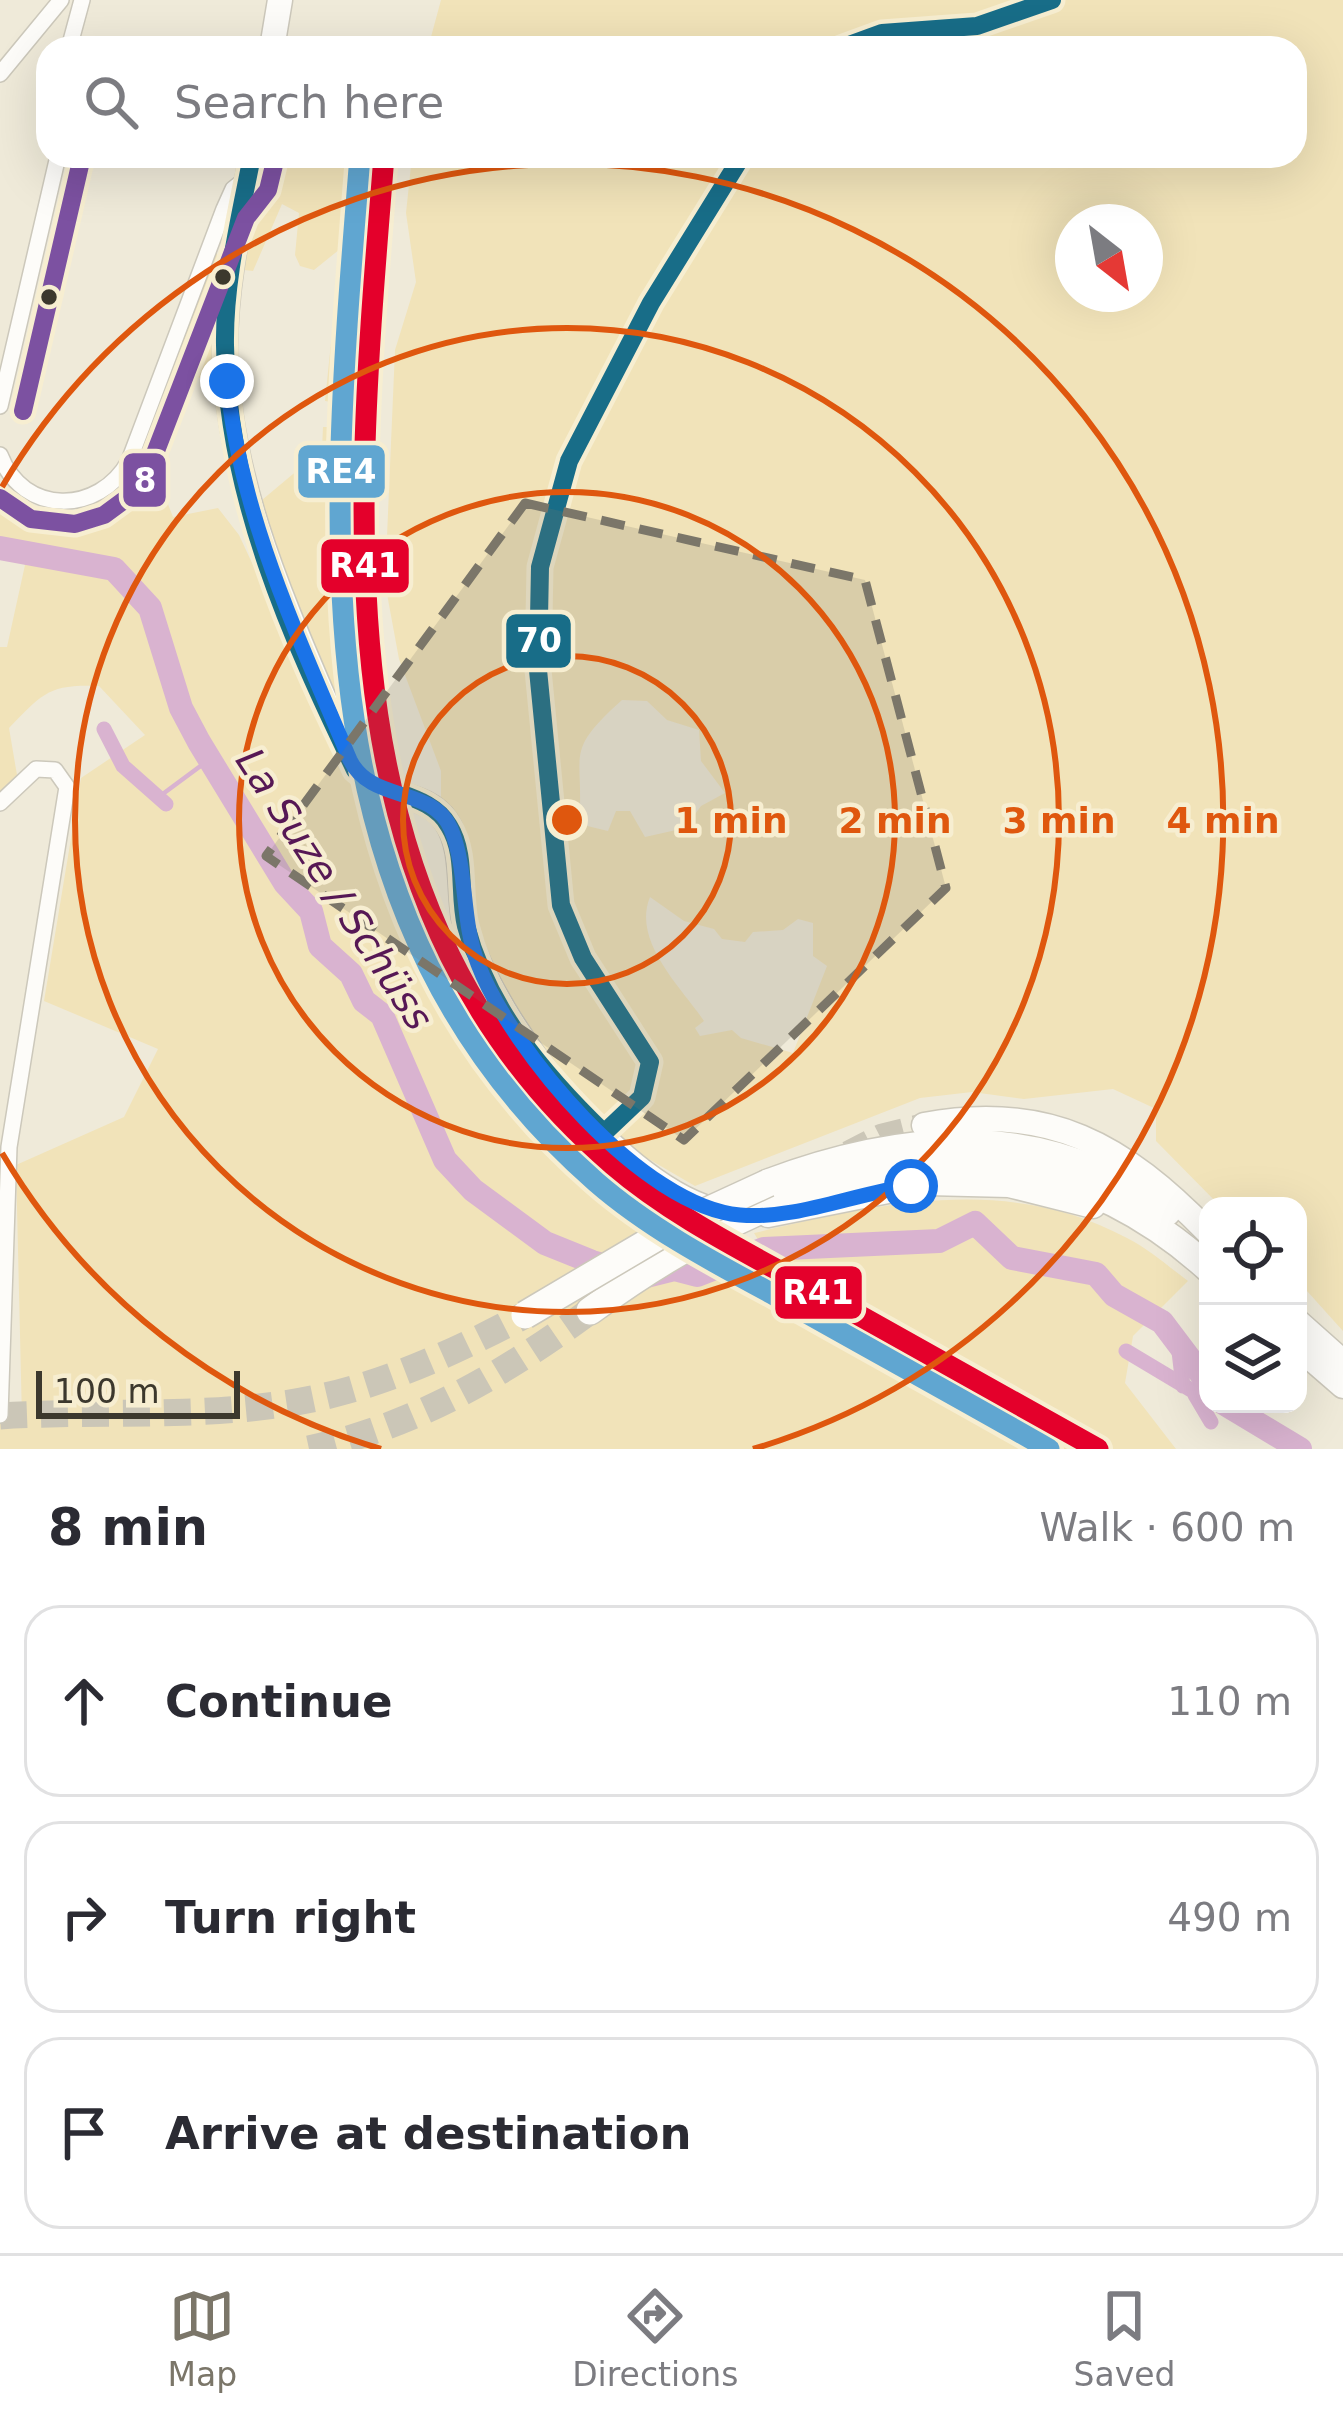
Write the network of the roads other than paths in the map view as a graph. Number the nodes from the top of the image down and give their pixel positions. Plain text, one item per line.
1 (61, 0) edge
2 (82, 0) edge
3 (280, 0) edge
4 (1052, 0) edge
5 (72, 36) edge
6 (274, 36) edge
7 (874, 36) edge
8 (0, 74) edge
9 (55, 168) edge
10 (249, 168) edge
11 (250, 168) edge
12 (735, 168) edge
13 (0, 406) edge
14 (0, 455) edge
15 (0, 803) edge
16 (924, 1125) tunnel mouth
17 (604, 1133) junction
18 (1199, 1224) edge
19 (1199, 1238) edge
20 (1199, 1261) edge
21 (1199, 1264) edge
22 (592, 1309) tunnel mouth
23 (524, 1316) tunnel mouth
24 (1307, 1330) edge
25 (1307, 1355) edge
26 (1343, 1362) edge
27 (1343, 1386) edge
28 (0, 1415) edge

1 - 8 street
2 - 5 street
3 - 6 main road
4 - 7 street
9 - 13 street
10 - 14 street
11 - 17 main road
12 - 17 street
15 - 28 street
16 - 18 main road
17 - 21 main road
19 - 23 highway, bridge
20 - 22 highway
24 - 26 main road
25 - 27 main road

